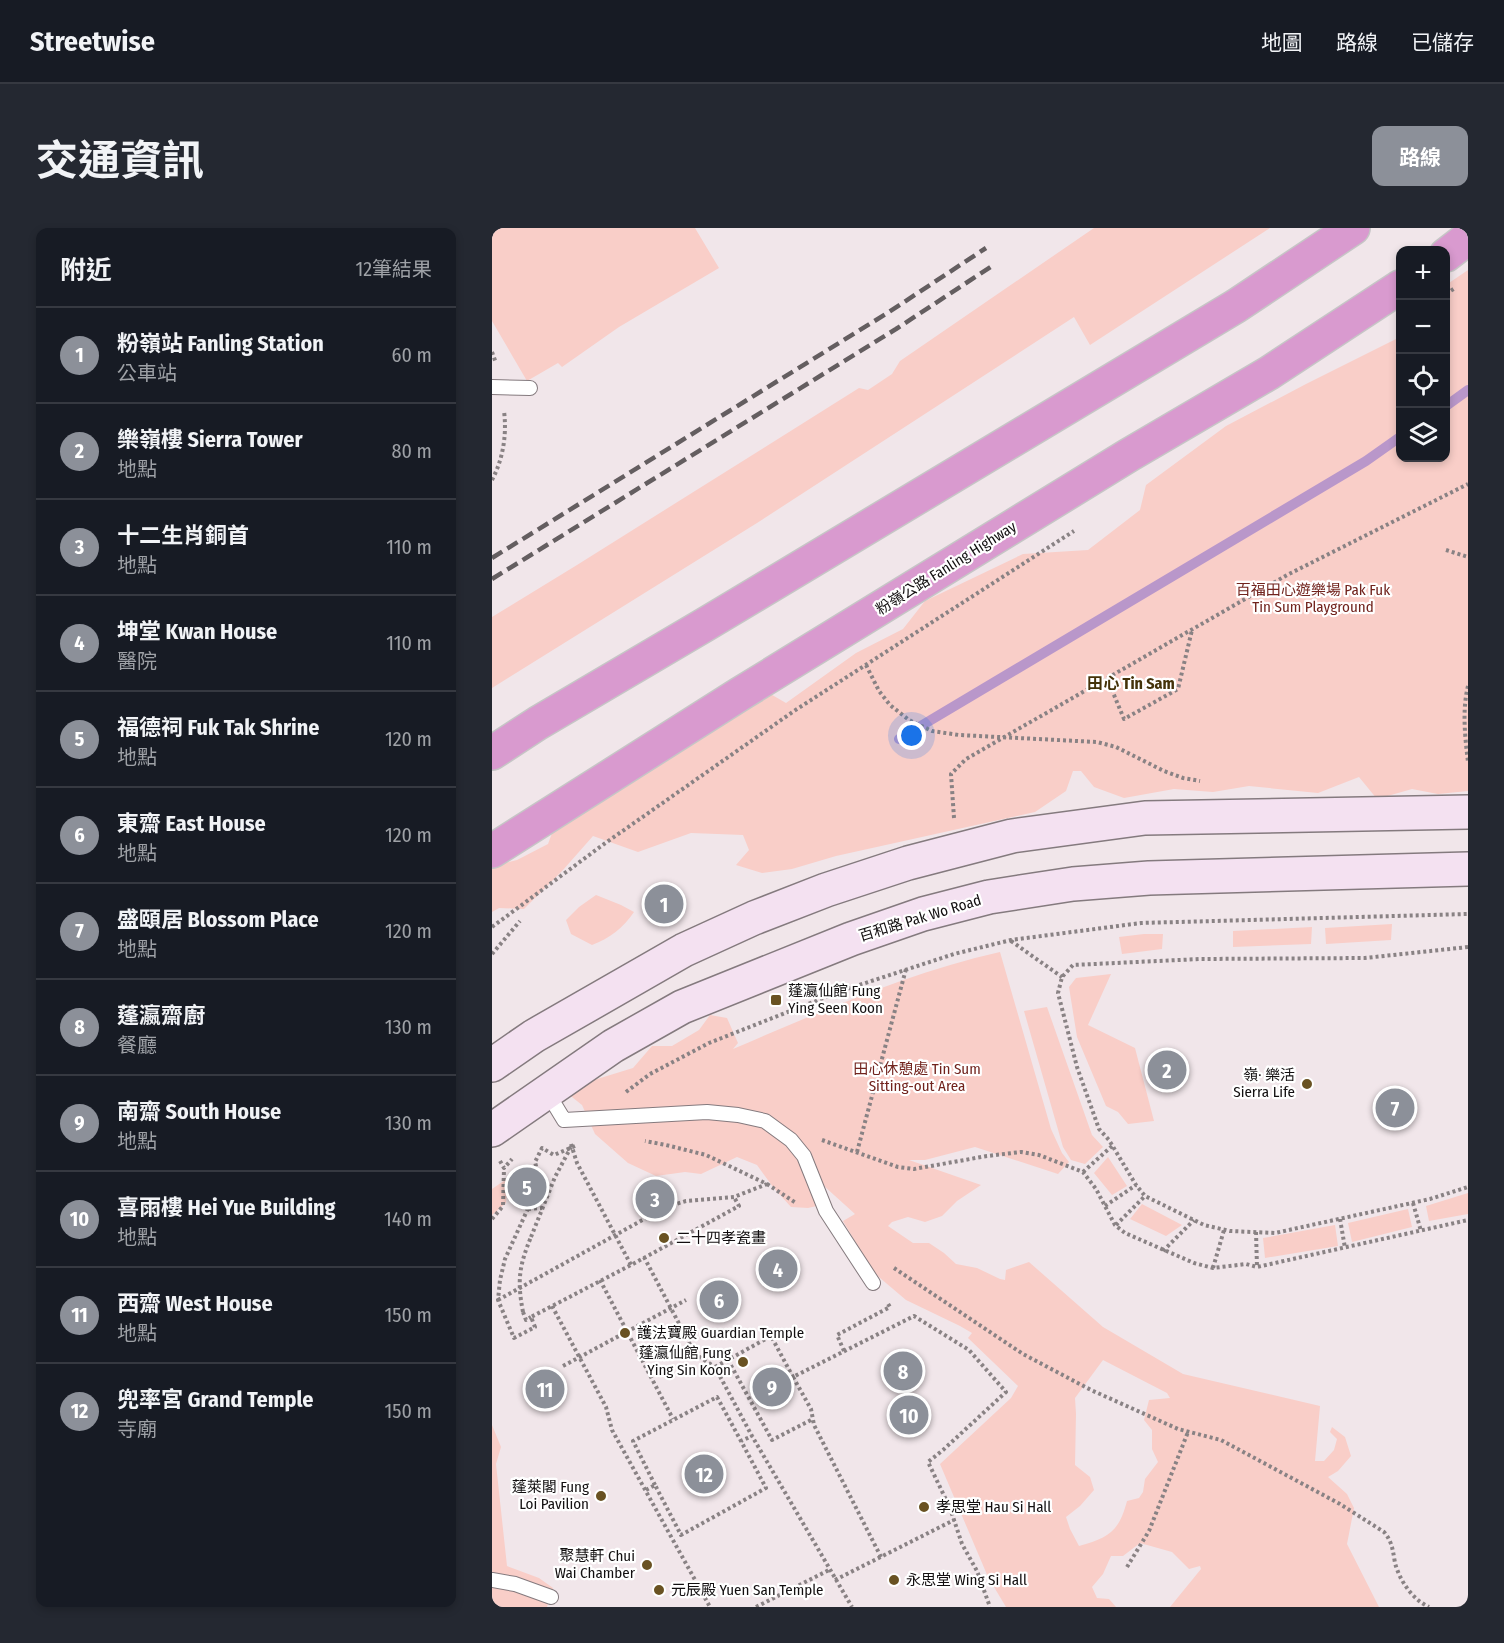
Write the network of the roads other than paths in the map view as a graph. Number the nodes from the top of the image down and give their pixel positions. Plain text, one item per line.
1 (1353, 228) edge
2 (1468, 238) edge
3 (1450, 252) edge
4 (1396, 290) edge
5 (497, 387) edge
6 (530, 388) dead end
7 (492, 753) edge
8 (1468, 812) edge
9 (492, 851) edge
10 (1468, 869) edge
11 (492, 1065) edge
12 (547, 1092) junction
13 (494, 1142) edge
14 (873, 1283) dead end
15 (492, 1580) edge
16 (551, 1597) dead end

1 - 7 highway
2 - 3 highway
4 - 9 highway, 粉嶺公路 Fanling Highway
5 - 6 lane
8 - 11 main road
10 - 12 main road, 百和路 Pak Wo Road
12 - 13 main road, 百和路 Pak Wo Road
12 - 14 lane
15 - 16 lane

